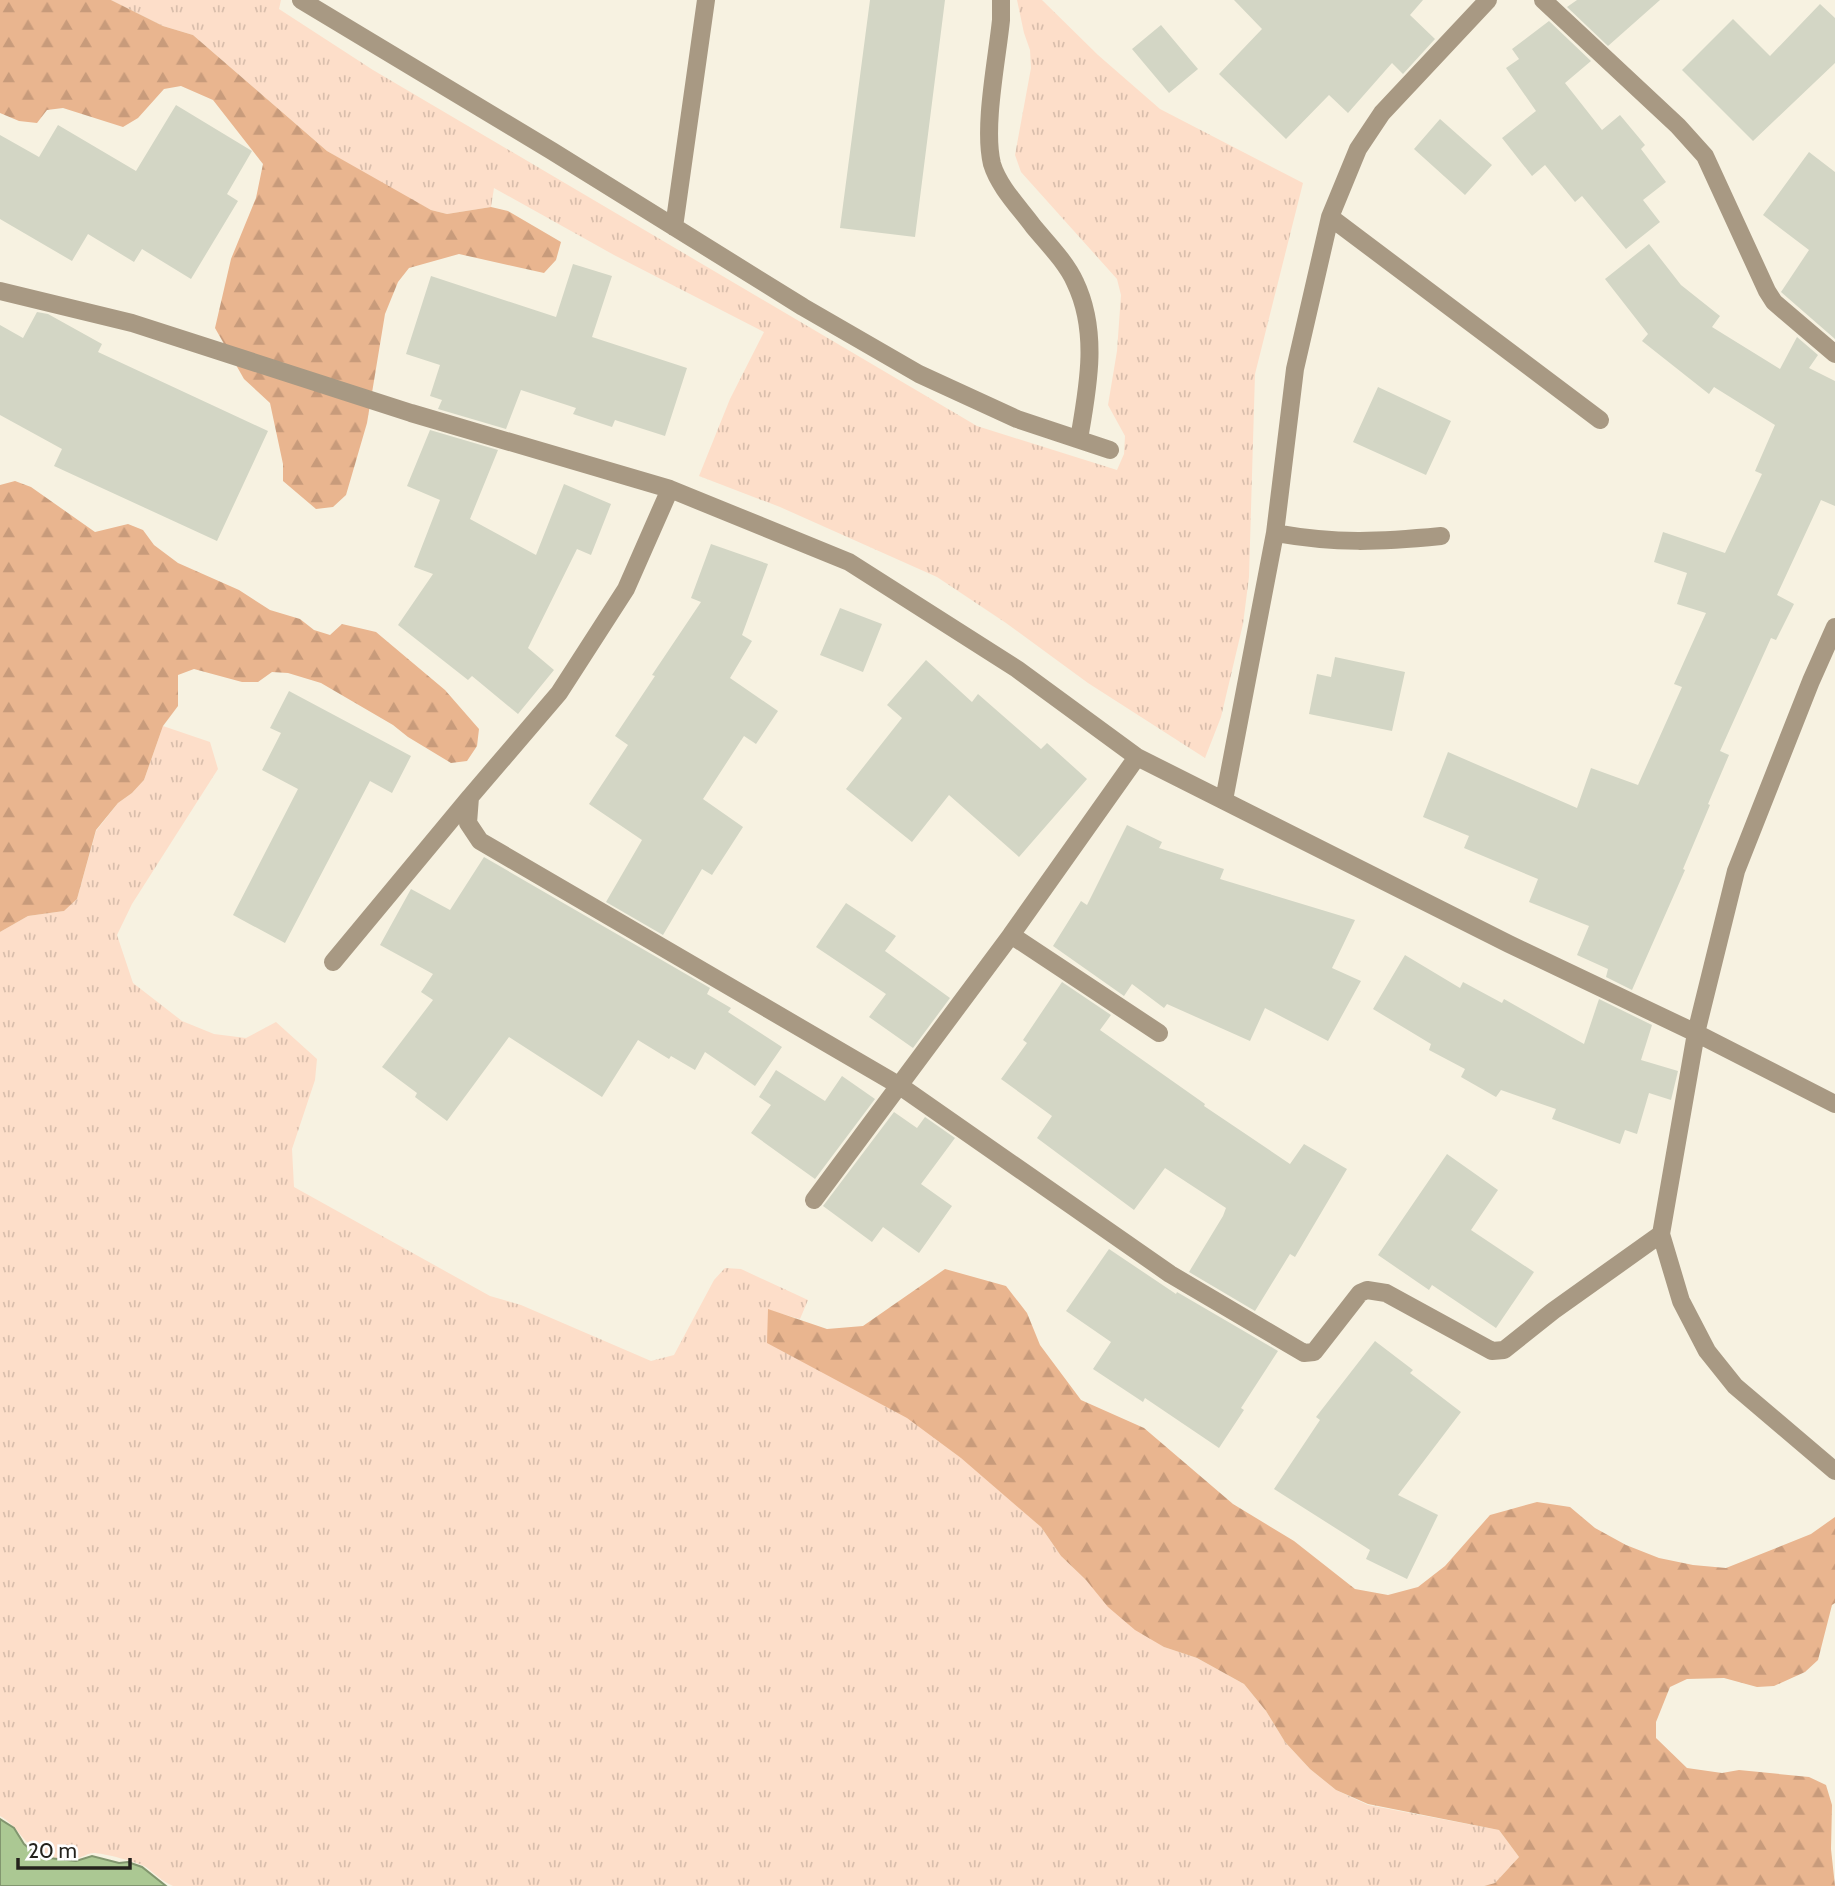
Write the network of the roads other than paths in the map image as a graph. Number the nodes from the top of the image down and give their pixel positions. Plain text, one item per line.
1 (301, 0) edge
2 (706, 0) edge
3 (1001, 0) edge
4 (1488, 0) edge
5 (1543, 0) edge
6 (1330, 217) junction
7 (674, 227) junction
8 (0, 291) edge
9 (1835, 354) edge
10 (1601, 420) dead end
11 (1079, 439) junction
12 (1110, 450) dead end
13 (670, 489) junction
14 (1275, 533) junction
15 (1441, 536) dead end
16 (1835, 626) edge
17 (1137, 757) junction
18 (470, 797) junction
19 (1224, 800) junction
20 (1011, 935) junction
21 (333, 962) dead end
22 (1158, 1033) dead end
23 (1696, 1033) junction
24 (900, 1086) junction
25 (1835, 1104) edge
26 (814, 1200) dead end
27 (1661, 1234) junction
28 (1835, 1471) edge

1 - 7 street
2 - 7 street
3 - 11 street
4 - 6 street
5 - 9 street
6 - 10 street
6 - 14 street
7 - 11 street
8 - 13 street
11 - 12 street
13 - 17 street
13 - 18 street
14 - 15 street
14 - 19 street
16 - 23 street
17 - 19 street
17 - 20 street
18 - 21 street
18 - 24 street
19 - 23 street
20 - 22 street
20 - 24 street
23 - 25 street
23 - 27 street
24 - 26 street
24 - 27 street
27 - 28 street

